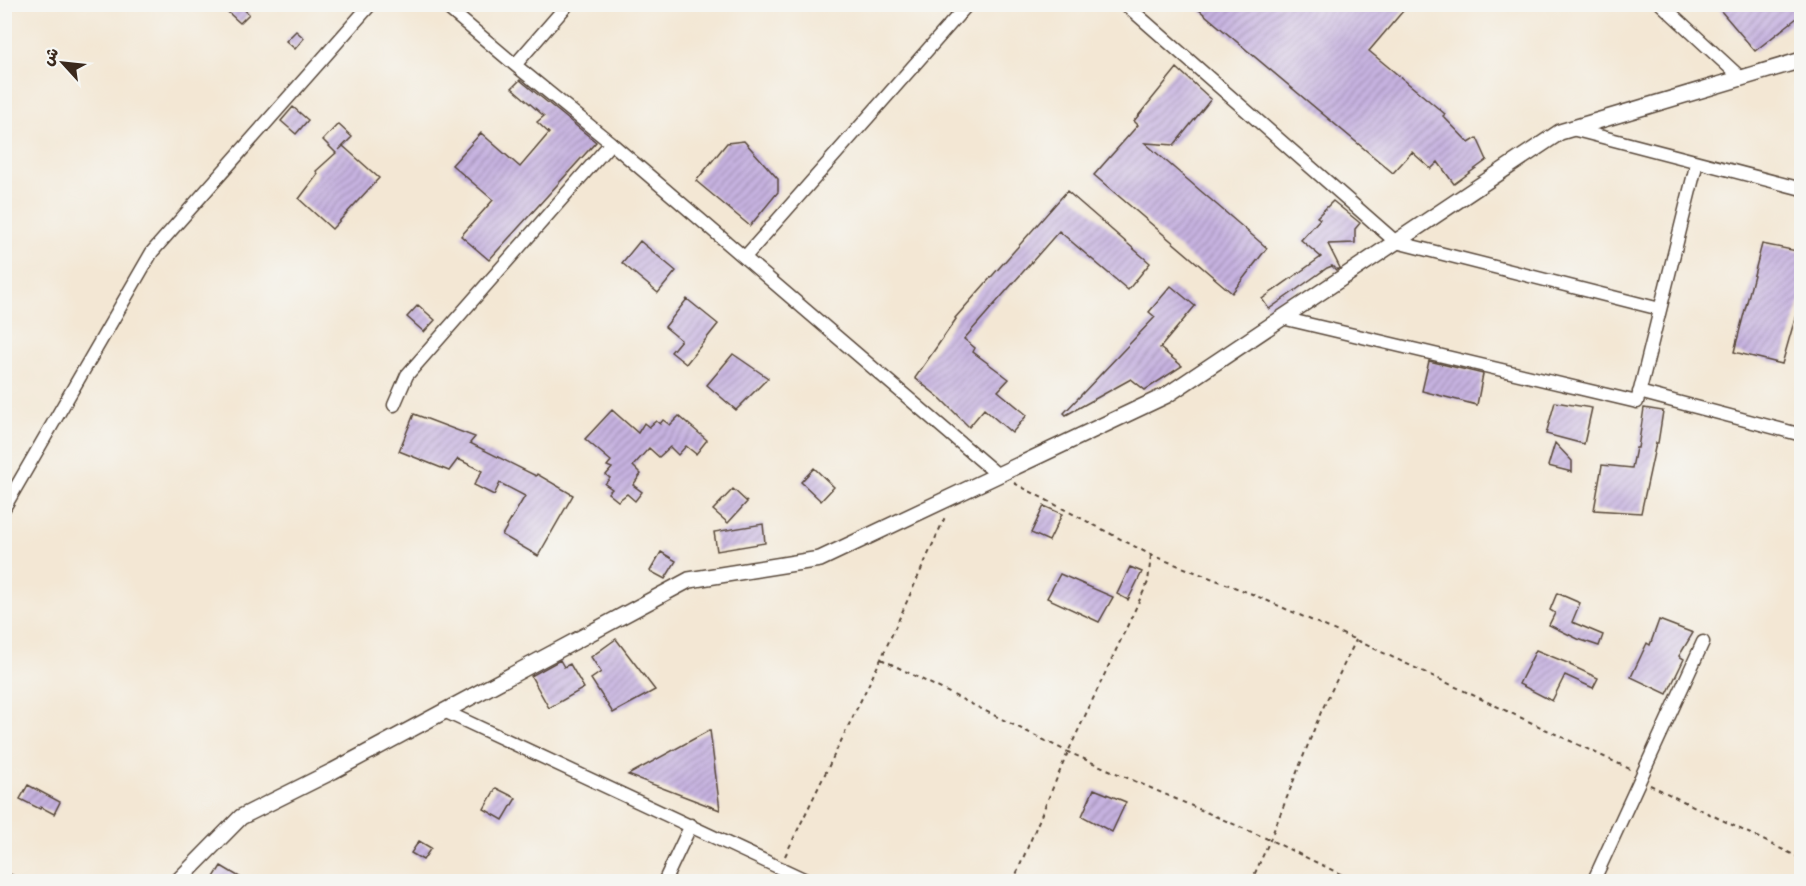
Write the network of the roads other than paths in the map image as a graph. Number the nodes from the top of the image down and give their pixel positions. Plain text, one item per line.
1 (371, 4) edge
2 (443, 4) edge
3 (568, 4) edge
4 (968, 4) edge
5 (1125, 4) edge
6 (1661, 4) edge
7 (1802, 60) edge
8 (515, 65) junction
9 (1741, 78) junction
10 (1572, 129) junction
11 (611, 143) junction
12 (1697, 162) junction
13 (1802, 189) edge
14 (1396, 242) junction
15 (745, 257) junction
16 (1660, 309) junction
17 (1282, 318) junction
18 (1639, 392) junction
19 (394, 405) dead end
20 (1802, 435) edge
21 (999, 475) junction
22 (4, 508) edge
23 (1703, 642) dead end
24 (444, 711) junction
25 (691, 825) junction
26 (4, 879) edge
27 (11, 882) edge
28 (177, 882) edge
29 (664, 882) edge
30 (810, 882) edge
31 (1593, 882) edge

1 - 22 street
2 - 8 street
3 - 8 street
4 - 15 street
5 - 14 street
6 - 9 street
7 - 9 street
8 - 11 street
9 - 10 street
10 - 12 street
10 - 14 street
11 - 15 street
11 - 19 street
12 - 13 street
12 - 16 street
14 - 16 street
14 - 17 street
15 - 21 street
16 - 18 street
17 - 18 street
17 - 21 street
18 - 20 street
21 - 24 street
23 - 31 street
24 - 25 street
24 - 28 street
25 - 29 street
25 - 30 street
26 - 27 street

